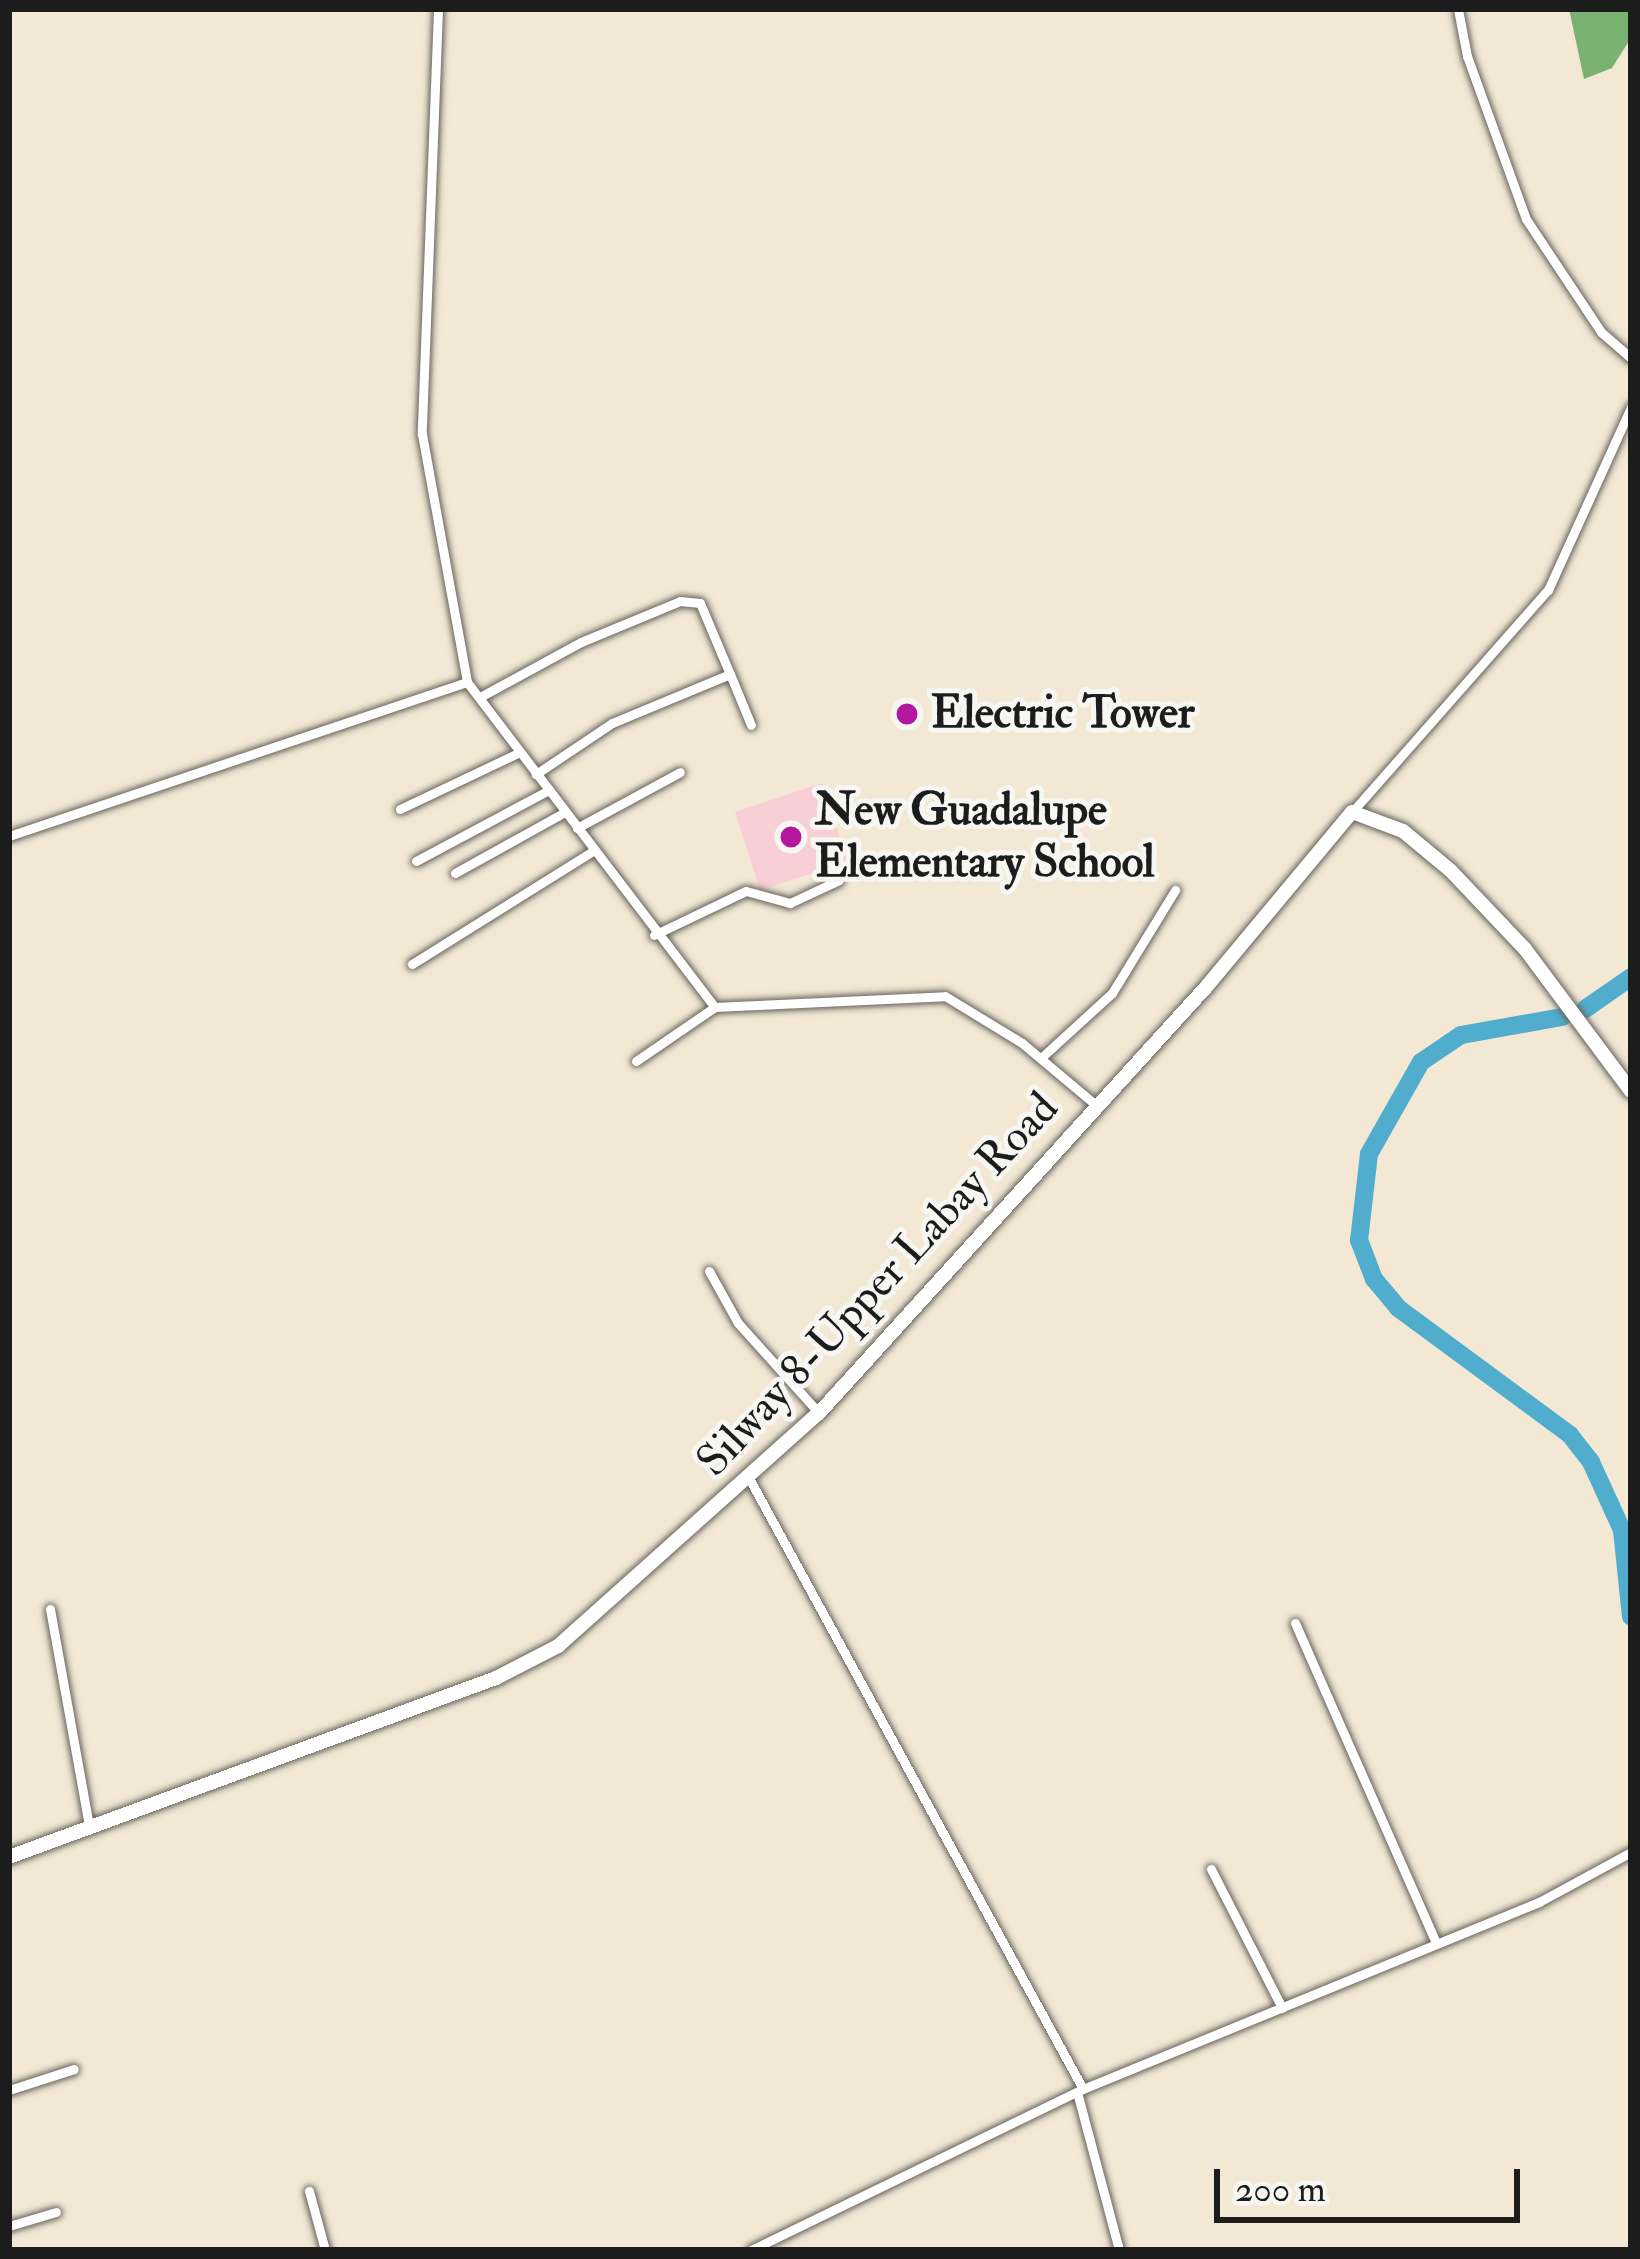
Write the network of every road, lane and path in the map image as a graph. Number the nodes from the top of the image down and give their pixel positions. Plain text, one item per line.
1 (438, 9) edge
2 (1458, 9) edge
3 (1631, 358) edge
4 (1631, 407) edge
5 (730, 674) junction
6 (467, 682) junction
7 (480, 698) junction
8 (752, 724) dead end
9 (520, 752) junction
10 (680, 772) dead end
11 (536, 774) junction
12 (549, 790) junction
13 (400, 809) dead end
14 (566, 812) junction
15 (1352, 812) junction
16 (577, 828) junction
17 (9, 836) edge
18 (593, 851) junction
19 (416, 861) dead end
20 (455, 873) dead end
21 (839, 880) dead end
22 (1175, 890) dead end
23 (654, 935) junction
24 (412, 964) dead end
25 (715, 1007) junction
26 (1042, 1058) junction
27 (636, 1060) dead end
28 (1631, 1091) edge
29 (1096, 1105) junction
30 (709, 1271) dead end
31 (819, 1413) junction
32 (750, 1480) junction
33 (50, 1609) dead end
34 (1295, 1623) dead end
35 (89, 1825) junction
36 (1631, 1852) edge
37 (9, 1857) edge
38 (1211, 1869) dead end
39 (1436, 1943) junction
40 (1282, 2008) junction
41 (74, 2069) dead end
42 (9, 2090) edge
43 (1080, 2090) junction
44 (309, 2191) dead end
45 (56, 2212) dead end
46 (9, 2226) edge
47 (325, 2250) edge
48 (752, 2250) edge
49 (1119, 2250) edge

1 - 6 street
2 - 3 street
4 - 15 street
5 - 7 street
5 - 8 street
5 - 11 street
6 - 7 street
6 - 17 street
7 - 9 street
9 - 11 street
9 - 13 street
10 - 16 street
11 - 12 street
12 - 14 street
12 - 19 street
14 - 16 street
14 - 20 street
15 - 28 main road
15 - 29 main road, Silway 8-Upper Labay Road
16 - 18 street
18 - 23 street
18 - 24 street
21 - 23 street
22 - 26 street
23 - 25 street
25 - 26 street
25 - 27 street
26 - 29 street
29 - 31 main road, Silway 8-Upper Labay Road
30 - 31 street
31 - 32 main road, Silway 8-Upper Labay Road
32 - 35 main road, Silway 8-Upper Labay Road
32 - 43 street
33 - 35 street
34 - 39 street
35 - 37 main road, Silway 8-Upper Labay Road
36 - 39 street
38 - 40 street
39 - 40 street
40 - 43 street
41 - 42 street
43 - 48 street
43 - 49 street
44 - 47 street
45 - 46 street

